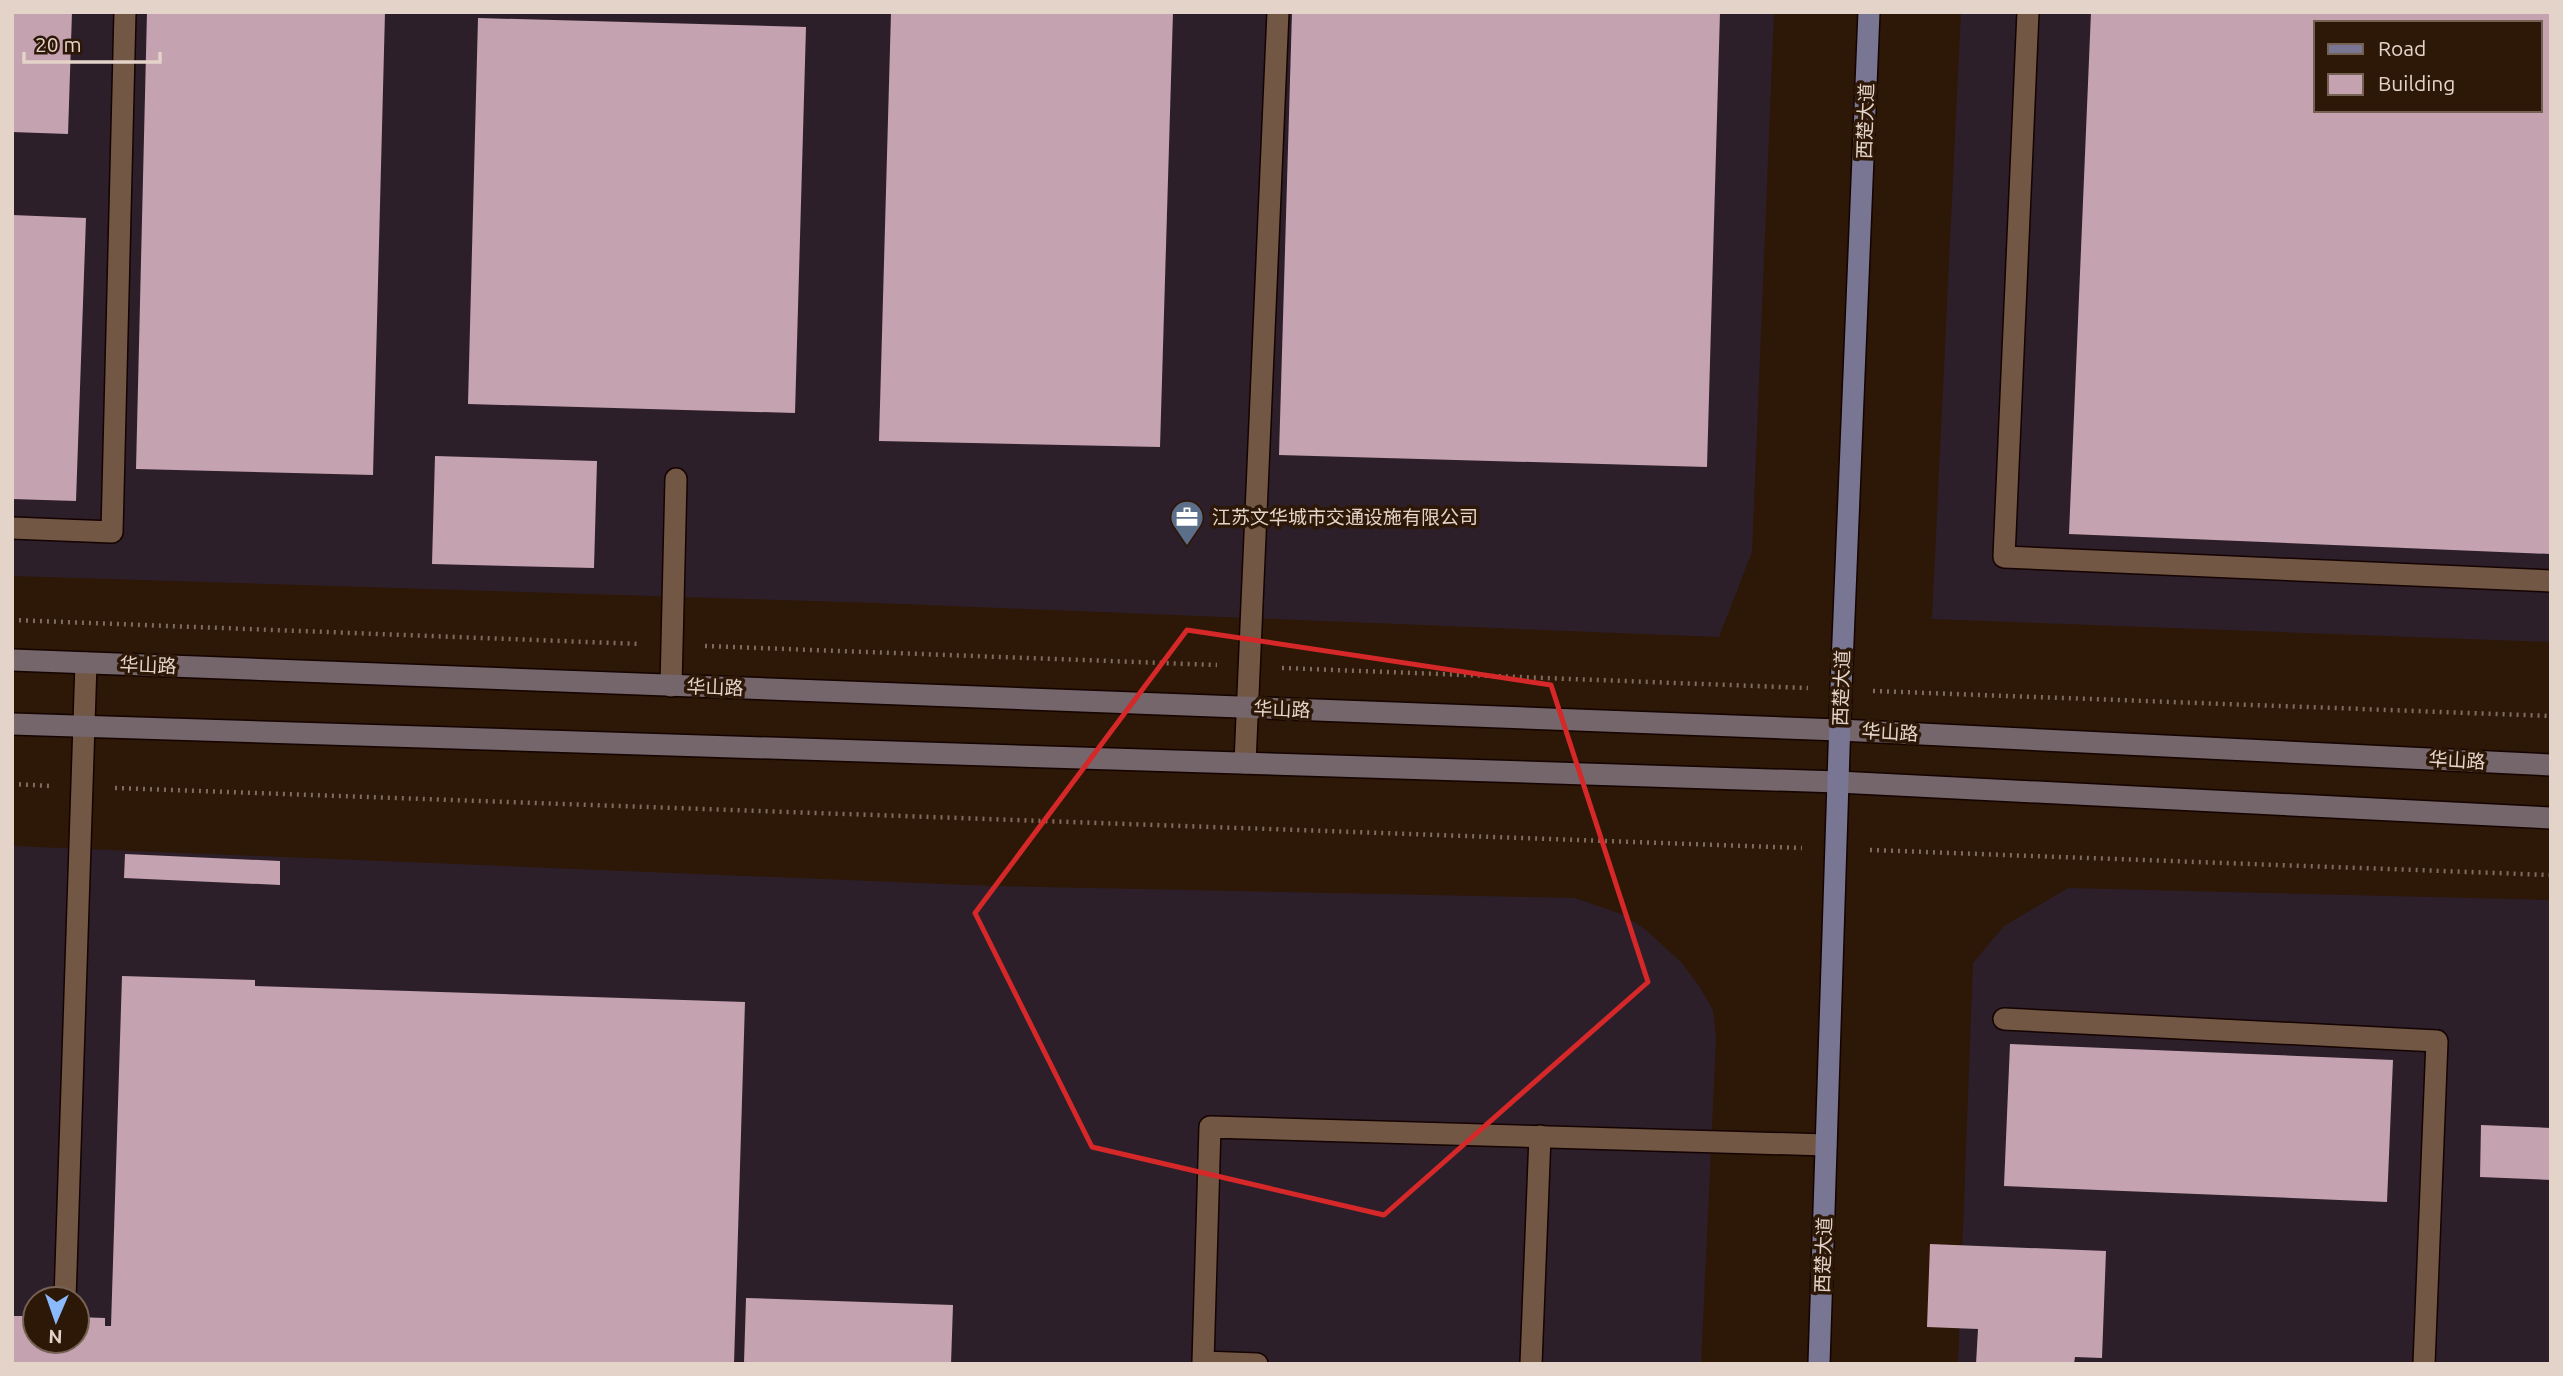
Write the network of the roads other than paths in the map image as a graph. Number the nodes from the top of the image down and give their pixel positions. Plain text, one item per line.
1 (124, 12) edge
2 (1278, 12) edge
3 (1869, 12) edge
4 (2028, 12) edge
5 (677, 479) dead end
6 (12, 528) edge
7 (2551, 582) edge
8 (12, 660) edge
9 (86, 663) junction
10 (671, 686) junction
11 (1247, 707) junction
12 (12, 724) edge
13 (84, 727) junction
14 (1839, 730) junction
15 (1245, 763) junction
16 (2551, 765) edge
17 (1838, 782) junction
18 (2551, 818) edge
19 (2004, 1019) dead end
20 (1540, 1136) junction
21 (1826, 1145) junction
22 (65, 1285) edge
23 (1257, 1364) edge
24 (1531, 1364) edge
25 (1819, 1364) edge
26 (2424, 1364) edge

1 - 6 lane
2 - 11 lane
3 - 14 main road, 西楚大道
4 - 7 lane
5 - 10 lane
8 - 9 street, 华山路
9 - 10 street, 华山路
9 - 13 lane
10 - 11 street, 华山路
11 - 14 street, 华山路
11 - 15 lane
12 - 13 street
13 - 15 street
13 - 22 lane
14 - 16 street, 华山路
14 - 17 main road, 西楚大道
15 - 17 street
17 - 18 street
17 - 21 main road, 西楚大道
19 - 26 lane
20 - 21 lane
20 - 23 lane
20 - 24 lane
21 - 25 main road, 西楚大道

